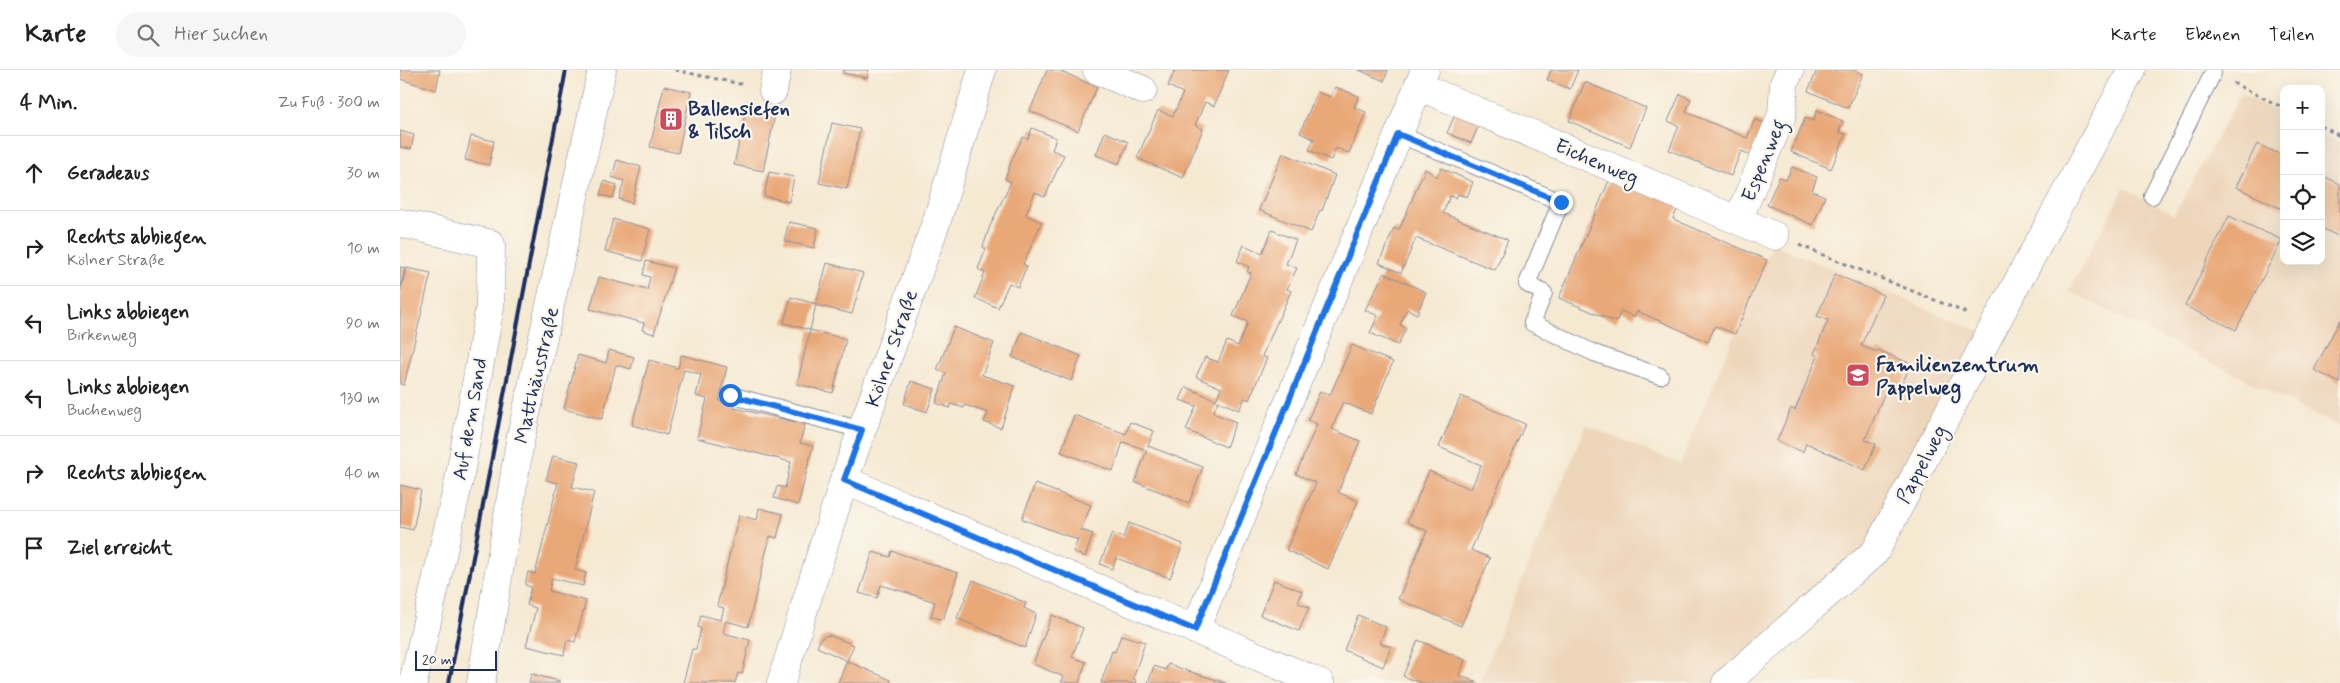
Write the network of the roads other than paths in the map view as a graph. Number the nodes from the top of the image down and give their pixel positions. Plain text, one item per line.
1 (602, 70) edge
2 (982, 70) edge
3 (1097, 70) edge
4 (1790, 70) edge
5 (2132, 70) edge
6 (2214, 73) road end
7 (1421, 78) edge
8 (1143, 90) dead end
9 (1398, 134) junction
10 (2152, 196) dead end
11 (1738, 220) junction
12 (400, 224) edge
13 (1775, 236) road end
14 (1660, 376) dead end
15 (730, 395) dead end
16 (862, 430) junction
17 (844, 480) junction
18 (1195, 630) junction
19 (412, 683) edge
20 (481, 683) edge
21 (781, 683) edge
22 (1320, 683) edge
23 (1726, 683) edge

1 - 20 street, Matthäusstraße
2 - 16 street, Kölner Straße
3 - 8 street
4 - 11 street, Espenweg
5 - 23 street, Pappelweg
6 - 10 lane
7 - 9 street
7 - 11 street, Eichenweg
9 - 14 lane
9 - 18 street
11 - 13 street, Eichenweg
12 - 19 street, Auf dem Sand
15 - 16 lane
16 - 17 street, Kölner Straße
17 - 18 street
17 - 21 street, Kölner Straße
18 - 22 street

